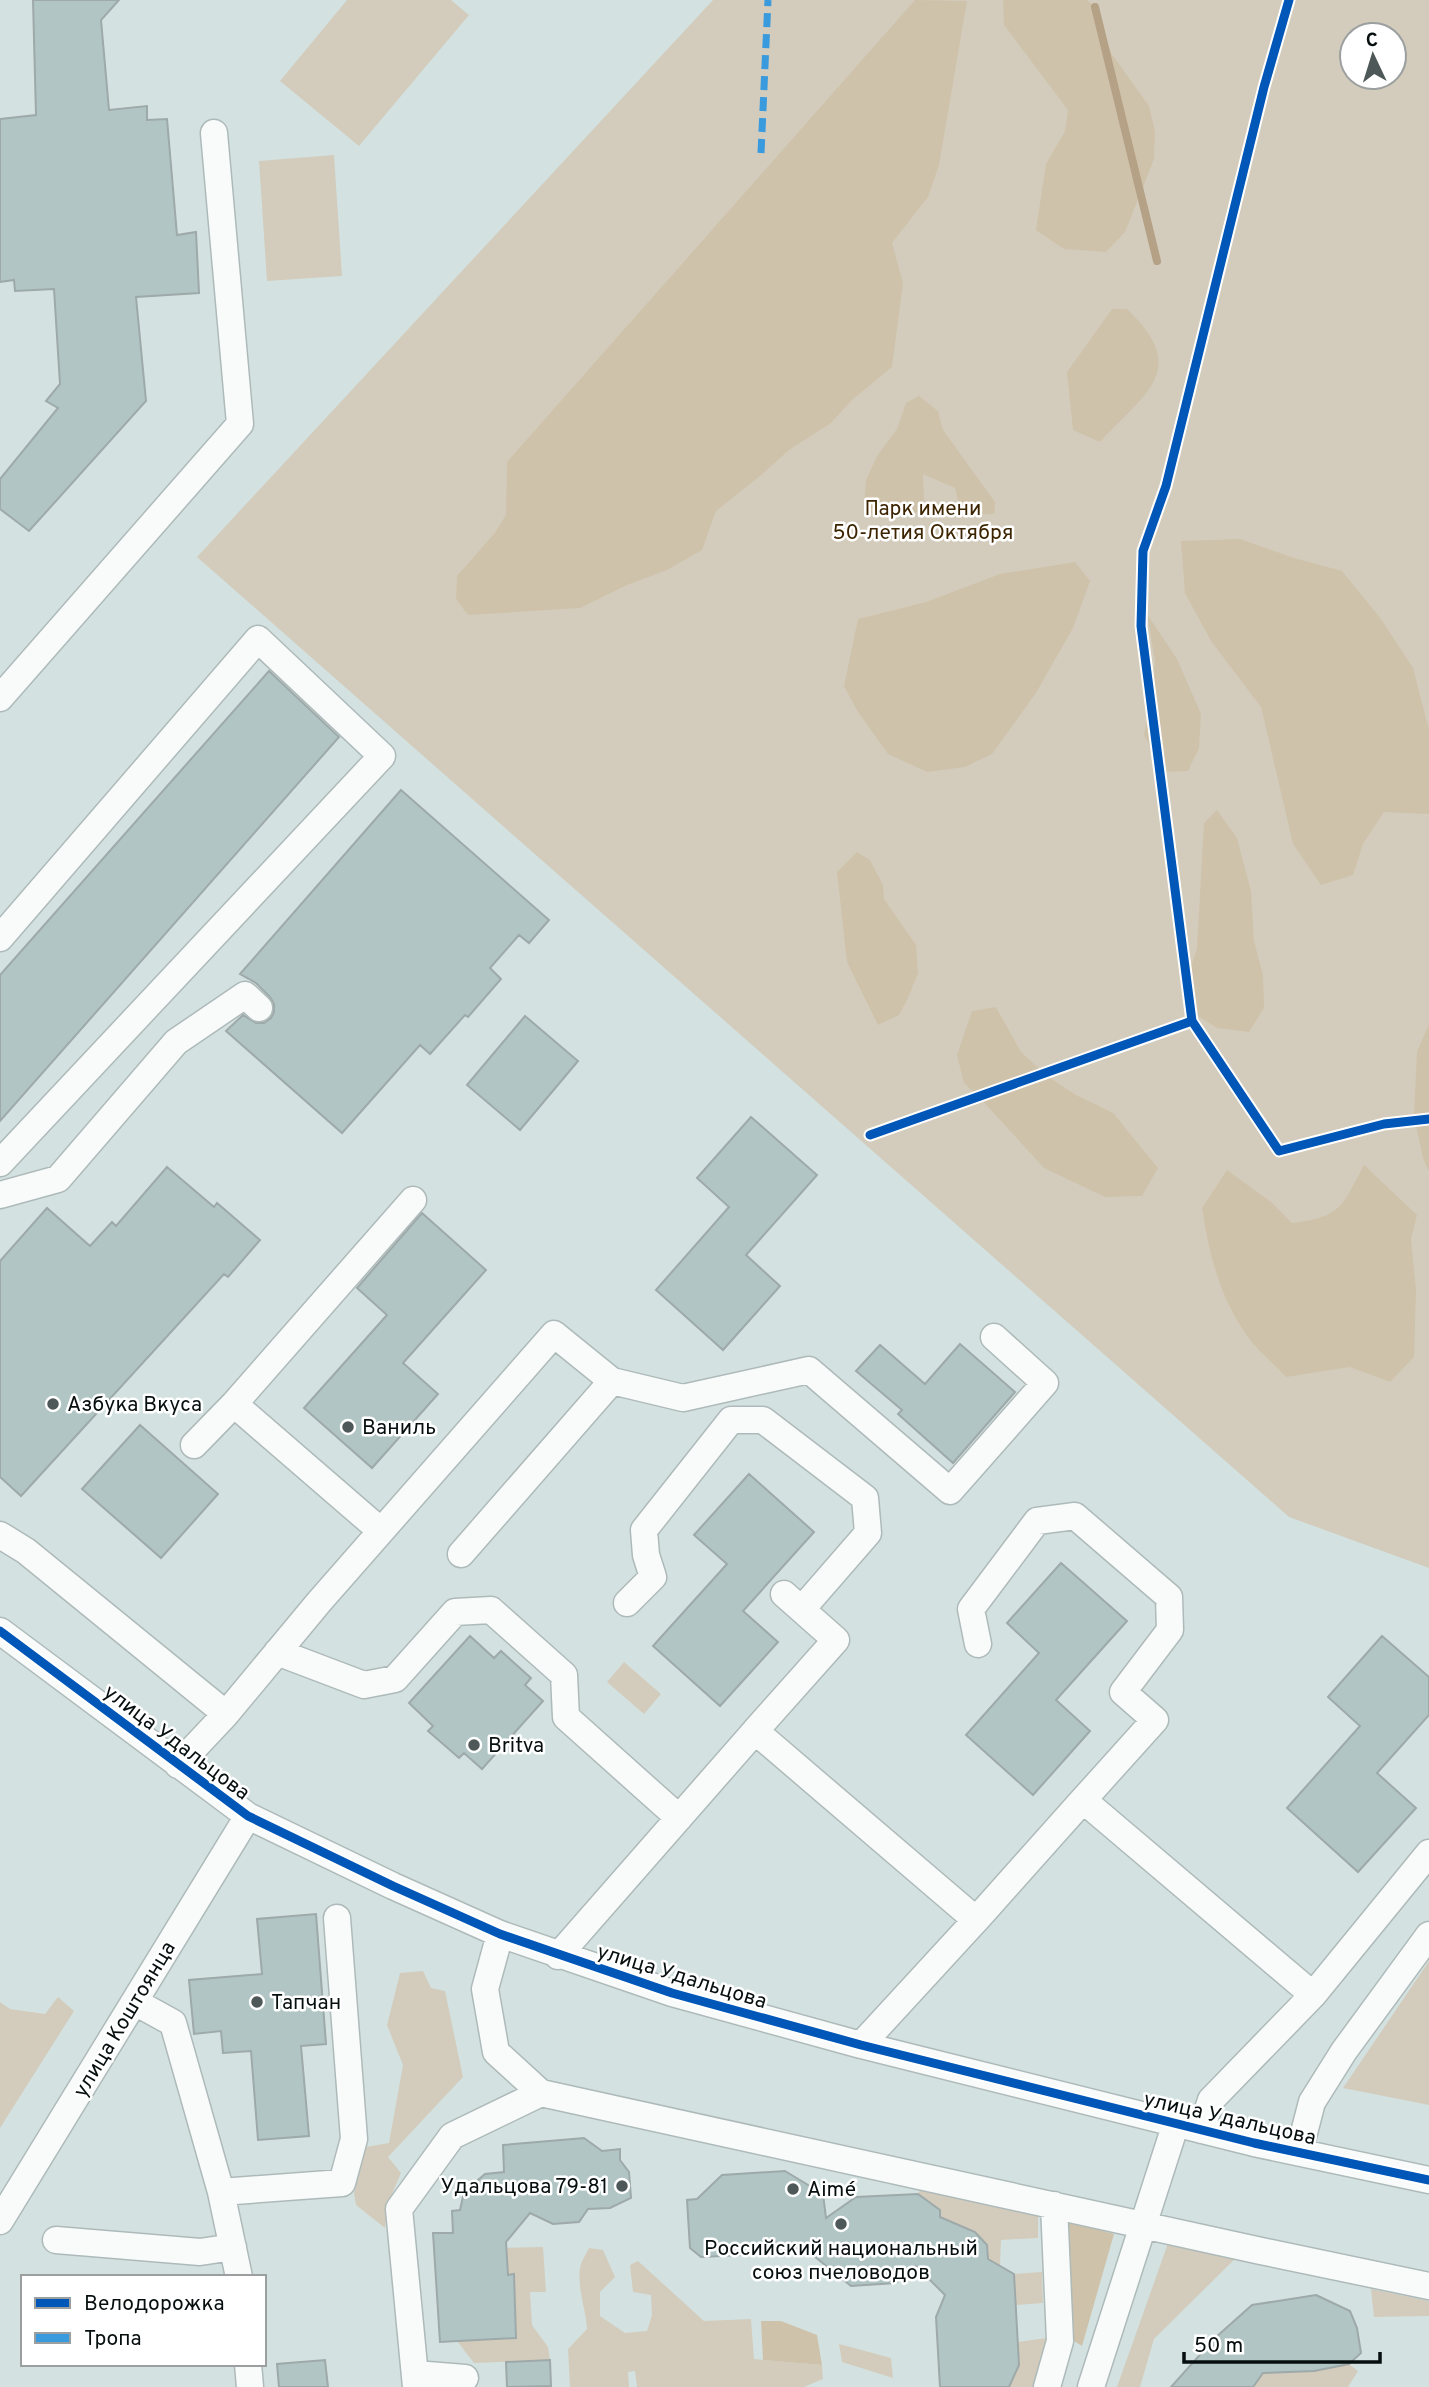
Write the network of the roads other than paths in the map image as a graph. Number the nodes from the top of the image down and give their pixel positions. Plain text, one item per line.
1 (214, 133) dead end
2 (0, 698) edge
3 (0, 938) edge
4 (259, 1008) dead end
5 (0, 1163) edge
6 (0, 1195) edge
7 (413, 1200) dead end
8 (994, 1337) dead end
9 (612, 1381) junction
10 (234, 1404) junction
11 (194, 1445) dead end
12 (382, 1531) junction
13 (0, 1535) edge
14 (461, 1554) dead end
15 (626, 1603) dead end
16 (0, 1630) edge
17 (978, 1644) dead end
18 (277, 1652) junction
19 (226, 1714) junction
20 (755, 1731) junction
21 (178, 1765) junction
22 (1083, 1800) junction
23 (248, 1816) junction
24 (679, 1818) junction
25 (1429, 1853) edge
26 (337, 1918) dead end
27 (976, 1920) junction
28 (500, 1934) junction
29 (1429, 1935) edge
30 (558, 1956) junction
31 (1313, 1995) junction
32 (135, 2002) junction
33 (860, 2045) junction
34 (541, 2093) junction
35 (1188, 2127) junction
36 (1299, 2152) junction
37 (1429, 2180) edge
38 (221, 2192) junction
39 (1054, 2206) junction
40 (0, 2221) edge
41 (1144, 2225) junction
42 (55, 2240) dead end
43 (233, 2247) junction
44 (239, 2275) edge
45 (1429, 2286) edge
46 (248, 2366) edge
47 (465, 2378) dead end
48 (415, 2381) edge
49 (250, 2387) edge
50 (1047, 2387) edge
51 (1091, 2387) edge

1 - 2 street
3 - 5 street
4 - 6 street
7 - 10 street
8 - 9 street
9 - 12 street
9 - 14 street
10 - 11 street
10 - 12 street
12 - 18 street
13 - 19 street
15 - 20 street
16 - 21 street, улица Удальцова
17 - 22 street
18 - 19 street
18 - 24 street
19 - 21 street
20 - 24 street
20 - 27 street
21 - 23 street, улица Удальцова
22 - 27 street
22 - 31 street
23 - 28 street, улица Удальцова
23 - 32 street, улица Коштоянца
24 - 30 street
25 - 31 street
26 - 38 street
27 - 33 street
28 - 30 street, улица Удальцова
28 - 34 street
29 - 36 street
30 - 33 street, улица Удальцова
31 - 35 street
32 - 38 street
32 - 40 street, улица Коштоянца
33 - 35 street, улица Удальцова
34 - 39 street
34 - 48 street
35 - 36 street, улица Удальцова
35 - 41 street
36 - 37 street, улица Удальцова
38 - 43 street
39 - 41 street
39 - 50 street
41 - 45 street
41 - 51 street
42 - 43 street
43 - 44 street
46 - 49 street
47 - 48 street

